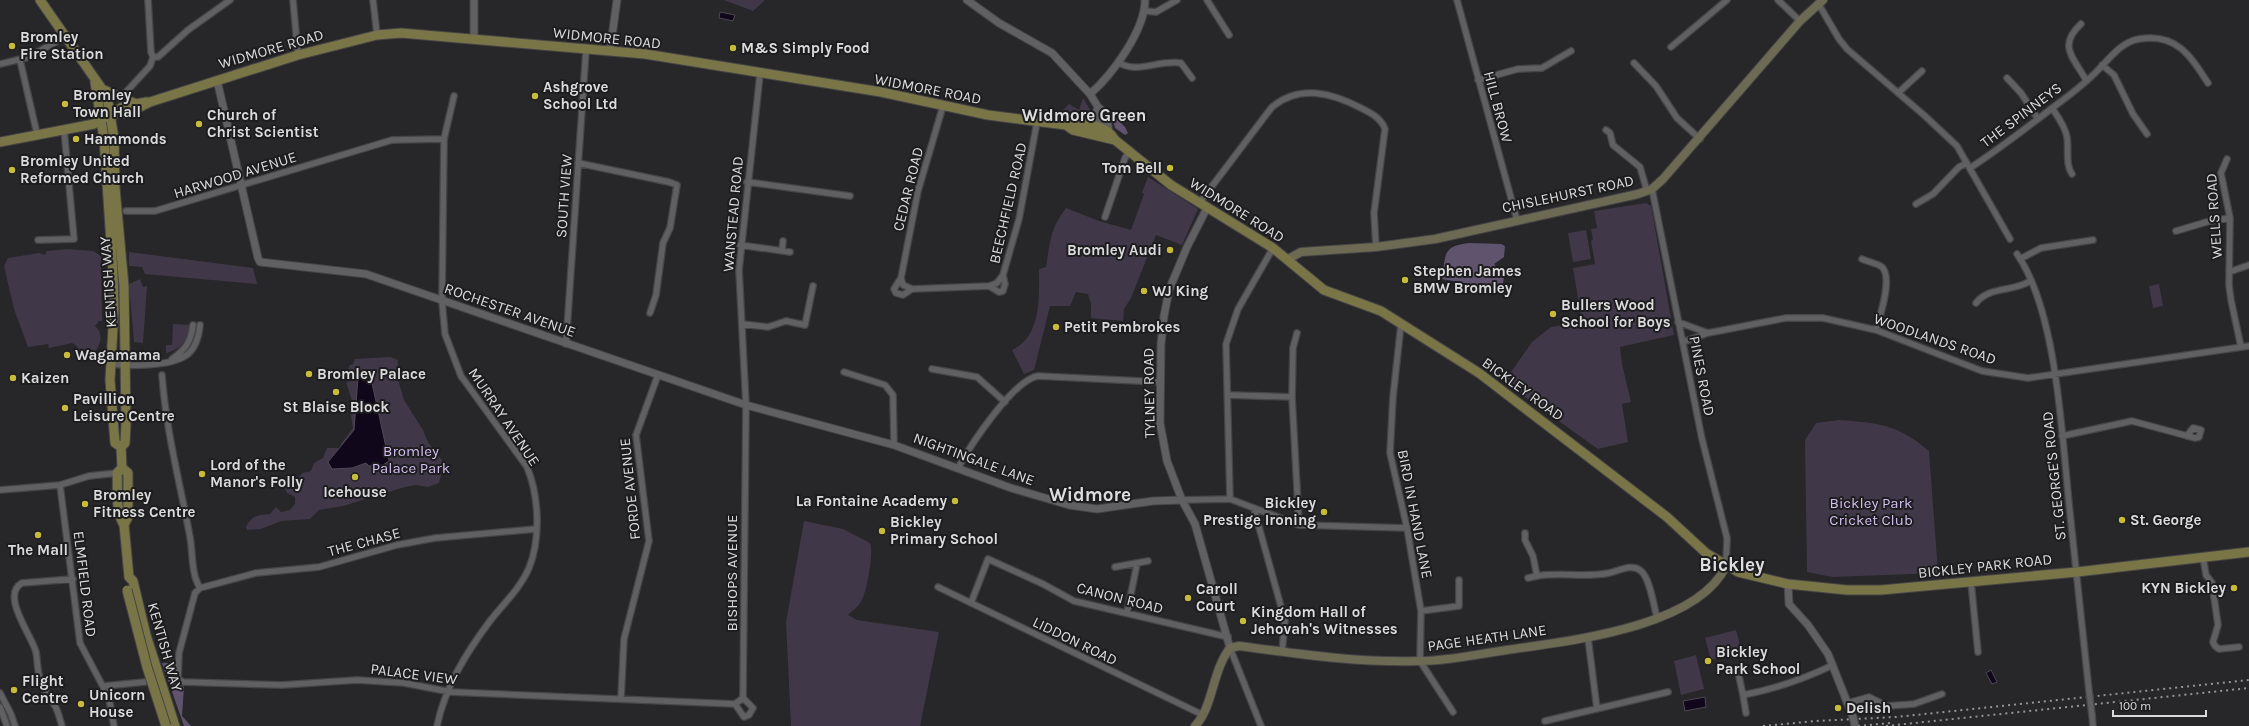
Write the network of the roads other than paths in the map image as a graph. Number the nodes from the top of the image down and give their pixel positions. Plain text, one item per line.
1 (40, 0) edge
2 (148, 0) edge
3 (230, 0) edge
4 (293, 0) edge
5 (373, 0) edge
6 (474, 0) edge
7 (617, 0) edge
8 (967, 0) edge
9 (1145, 0) edge
10 (1177, 0) edge
11 (1207, 0) edge
12 (1457, 0) edge
13 (1727, 0) edge
14 (1778, 0) edge
15 (1819, 1) edge
16 (1145, 11) junction
17 (1800, 21) junction
18 (2081, 24) dead end
19 (376, 34) junction
20 (1229, 35) dead end
21 (66, 36) junction
22 (474, 38) junction
23 (1671, 47) dead end
24 (586, 50) junction
25 (610, 51) junction
26 (1571, 51) dead end
27 (298, 55) junction
28 (153, 57) junction
29 (20, 60) junction
30 (1118, 62) junction
31 (1634, 63) dead end
32 (0, 64) edge
33 (2102, 65) junction
34 (1922, 71) dead end
35 (760, 74) junction
36 (1192, 78) dead end
37 (2007, 78) dead end
38 (94, 80) junction
39 (217, 80) junction
40 (1478, 80) junction
41 (2086, 80) junction
42 (2208, 83) dead end
43 (102, 89) junction
44 (126, 92) dead end
45 (1898, 93) junction
46 (1090, 94) junction
47 (454, 96) dead end
48 (150, 102) junction
49 (134, 103) junction
50 (942, 106) junction
51 (2052, 108) junction
52 (1100, 109) junction
53 (111, 114) junction
54 (2038, 119) junction
55 (102, 121) junction
56 (1037, 122) junction
57 (64, 129) junction
58 (1606, 130) dead end
59 (1094, 131) junction
60 (37, 134) junction
61 (2147, 134) dead end
62 (1112, 136) junction
63 (444, 139) junction
64 (1700, 139) junction
65 (0, 142) edge
66 (1130, 150) junction
67 (2227, 159) dead end
68 (578, 163) junction
69 (1967, 163) junction
70 (1970, 168) junction
71 (2072, 174) dead end
72 (747, 182) junction
73 (242, 185) junction
74 (1649, 190) junction
75 (850, 196) dead end
76 (1916, 204) dead end
77 (1204, 205) junction
78 (125, 210) dead end
79 (1105, 217) dead end
80 (2230, 218) junction
81 (1517, 220) junction
82 (2176, 232) dead end
83 (2010, 239) dead end
84 (38, 240) dead end
85 (2093, 240) dead end
86 (783, 241) dead end
87 (740, 246) junction
88 (1376, 247) junction
89 (1273, 248) junction
90 (782, 251) junction
91 (790, 252) dead end
92 (1288, 259) junction
93 (1862, 259) dead end
94 (2249, 265) edge
95 (2229, 272) junction
96 (1003, 276) junction
97 (901, 278) junction
98 (2030, 281) junction
99 (813, 286) dead end
100 (989, 286) junction
101 (912, 289) junction
102 (442, 301) junction
103 (1976, 303) dead end
104 (650, 313) dead end
105 (1678, 322) junction
106 (742, 324) junction
107 (1401, 324) junction
108 (193, 325) dead end
109 (200, 327) dead end
110 (1876, 330) junction
111 (1297, 333) dead end
112 (1708, 333) junction
113 (1683, 342) junction
114 (566, 344) junction
115 (2249, 346) edge
116 (2241, 347) junction
117 (170, 360) junction
118 (111, 364) junction
119 (125, 365) junction
120 (932, 369) dead end
121 (844, 372) dead end
122 (162, 375) dead end
123 (658, 375) junction
124 (2054, 376) junction
125 (1160, 382) junction
126 (1228, 395) junction
127 (1292, 397) junction
128 (1005, 402) junction
129 (746, 405) junction
130 (2062, 436) junction
131 (2187, 436) dead end
132 (894, 445) junction
133 (121, 447) junction
134 (958, 468) junction
135 (120, 471) junction
136 (60, 485) junction
137 (0, 490) edge
138 (1230, 498) junction
139 (1182, 500) junction
140 (1254, 509) junction
141 (1299, 525) junction
142 (1407, 528) junction
143 (536, 529) junction
144 (1524, 533) dead end
145 (2249, 552) edge
146 (2203, 557) junction
147 (1148, 561) dead end
148 (1137, 564) junction
149 (1115, 566) dead end
150 (1726, 566) junction
151 (2077, 572) junction
152 (1538, 576) junction
153 (1528, 578) dead end
154 (73, 579) junction
155 (1460, 580) dead end
156 (1971, 582) junction
157 (1788, 584) junction
158 (938, 587) dead end
159 (200, 588) junction
160 (131, 590) junction
161 (971, 603) junction
162 (1421, 611) junction
163 (1127, 613) junction
164 (1657, 618) junction
165 (1228, 637) junction
166 (1588, 638) junction
167 (2239, 646) dead end
168 (1230, 648) junction
169 (1282, 652) junction
170 (1978, 652) dead end
171 (1420, 661) junction
172 (1833, 666) junction
173 (1738, 672) dead end
174 (146, 682) dead end
175 (104, 686) junction
176 (446, 691) junction
177 (1668, 692) dead end
178 (0, 693) edge
179 (1942, 694) dead end
180 (1743, 695) junction
181 (621, 698) junction
182 (743, 698) junction
183 (1848, 703) junction
184 (735, 704) junction
185 (0, 707) edge
186 (1597, 709) junction
187 (1453, 712) dead end
188 (1746, 713) dead end
189 (1203, 715) junction
190 (1545, 721) dead end
191 (7, 726) edge
192 (15, 726) edge
193 (62, 726) edge
194 (114, 726) edge
195 (166, 726) edge
196 (175, 726) edge
197 (437, 726) edge
198 (1195, 726) edge
199 (1261, 726) edge
200 (1855, 726) edge
201 (2093, 726) edge

1 - 21 main road
2 - 28 street
3 - 28 street
4 - 27 street
5 - 19 street
6 - 22 street
7 - 25 street
8 - 46 street
9 - 16 street
10 - 16 street
11 - 20 street
12 - 40 street, HILL BROW
13 - 23 street
14 - 17 street
15 - 17 main road, CHISLEHURST ROAD
15 - 45 street
16 - 30 street
17 - 64 main road, CHISLEHURST ROAD
18 - 41 street
19 - 22 main road, WIDMORE ROAD
19 - 27 main road, WIDMORE ROAD
21 - 29 street
21 - 38 main road
22 - 24 main road, WIDMORE ROAD
24 - 25 main road, WIDMORE ROAD
24 - 68 street, SOUTH VIEW
25 - 35 main road, WIDMORE ROAD
26 - 40 street
27 - 39 main road, WIDMORE ROAD
28 - 44 street
29 - 32 street
29 - 60 street
30 - 36 street
30 - 46 street
31 - 64 street
33 - 41 street, THE SPINNEYS
33 - 42 street, THE SPINNEYS
33 - 61 street
34 - 45 street
35 - 50 main road, WIDMORE ROAD
35 - 72 street, WANSTEAD ROAD
37 - 54 street
38 - 43 main road
38 - 55 main road, KENTISH WAY
39 - 48 main road, WIDMORE ROAD
39 - 73 street
40 - 81 street, HILL BROW
41 - 51 street, THE SPINNEYS
43 - 49 main road
43 - 53 main road, KENTISH WAY
45 - 69 street
46 - 52 street
47 - 63 street, MURRAY AVENUE
48 - 49 main road, WIDMORE ROAD
48 - 53 main road, WIDMORE ROAD
49 - 53 main road, WIDMORE ROAD
50 - 56 main road, WIDMORE ROAD
50 - 97 street, CEDAR ROAD
51 - 54 street, THE SPINNEYS
51 - 71 street
52 - 59 street
52 - 62 street
53 - 55 main road, WIDMORE ROAD
53 - 119 main road, KENTISH WAY
54 - 70 street, THE SPINNEYS
55 - 57 main road, WIDMORE ROAD
55 - 118 main road, KENTISH WAY
56 - 59 main road, WIDMORE ROAD
56 - 96 street, BEECHFIELD ROAD
57 - 60 main road, WIDMORE ROAD
57 - 84 street
58 - 74 street, PINES ROAD
59 - 62 main road, WIDMORE ROAD
60 - 65 main road, WIDMORE ROAD
62 - 66 main road, WIDMORE ROAD
63 - 73 street, HARWOOD AVENUE
63 - 102 street, MURRAY AVENUE
64 - 74 main road, CHISLEHURST ROAD
66 - 77 main road, WIDMORE ROAD
66 - 79 street
67 - 80 street, WELLS ROAD
68 - 104 street
68 - 114 street, SOUTH VIEW
69 - 70 street
69 - 76 street
70 - 83 street
72 - 75 street
72 - 87 street, WANSTEAD ROAD
73 - 78 street, HARWOOD AVENUE
73 - 102 street, ROCHESTER AVENUE
74 - 81 main road, CHISLEHURST ROAD
74 - 105 street, PINES ROAD
77 - 88 street
77 - 89 main road, WIDMORE ROAD
77 - 125 street, TYLNEY ROAD
80 - 82 street
80 - 95 street, WELLS ROAD
81 - 88 main road, CHISLEHURST ROAD
85 - 98 street, ST. GEORGE'S ROAD
86 - 90 street
87 - 90 street
87 - 106 street, WANSTEAD ROAD
88 - 92 main road, CHISLEHURST ROAD
89 - 92 main road, WIDMORE ROAD
89 - 126 street
90 - 91 street
92 - 107 main road, BICKLEY ROAD
93 - 110 street
94 - 95 street
95 - 116 street, WELLS ROAD
96 - 100 street
96 - 100 street, BEECHFIELD ROAD
97 - 101 street
97 - 101 street, CEDAR ROAD
98 - 103 street
98 - 124 street, ST. GEORGE'S ROAD
99 - 106 street
100 - 101 street, BEECHFIELD ROAD
102 - 114 street, ROCHESTER AVENUE
102 - 143 street, MURRAY AVENUE
105 - 112 street
105 - 113 street, PINES ROAD
106 - 129 street, WANSTEAD ROAD
107 - 142 street, BIRD IN HAND LANE
107 - 150 main road, BICKLEY ROAD
108 - 117 street
109 - 117 street
110 - 112 street, WOODLANDS ROAD
110 - 124 street, WOODLANDS ROAD
111 - 127 street
112 - 113 street, WOODLANDS ROAD
113 - 150 street, PINES ROAD
114 - 123 street, ROCHESTER AVENUE
115 - 116 street, WOODLANDS ROAD
116 - 124 street, WOODLANDS ROAD
117 - 119 street
118 - 119 street
118 - 133 main road, KENTISH WAY
119 - 133 main road, KENTISH WAY
120 - 128 street
121 - 132 street
122 - 159 street
123 - 129 street, ROCHESTER AVENUE
123 - 181 street, FORDE AVENUE
124 - 130 street, ST. GEORGE'S ROAD
125 - 128 street
125 - 139 street, TYLNEY ROAD
126 - 127 street
126 - 138 street
127 - 141 street
128 - 134 street
129 - 132 street, NIGHTINGALE LANE
129 - 182 street, BISHOPS AVENUE
130 - 131 street
130 - 151 street, ST. GEORGE'S ROAD
132 - 134 street, NIGHTINGALE LANE
133 - 135 main road, KENTISH WAY
134 - 139 street, NIGHTINGALE LANE
135 - 136 street
135 - 160 main road, KENTISH WAY
136 - 137 street
136 - 154 street, ELMFIELD ROAD
138 - 139 street, NIGHTINGALE LANE
138 - 140 street, NIGHTINGALE LANE
139 - 165 street, TYLNEY ROAD
140 - 141 street, NIGHTINGALE LANE
140 - 169 street
141 - 142 street, NIGHTINGALE LANE
142 - 162 street, BIRD IN HAND LANE
143 - 159 street, THE CHASE
143 - 176 street, MURRAY AVENUE
144 - 152 street
145 - 146 main road, BICKLEY PARK ROAD
146 - 151 main road, BICKLEY PARK ROAD
146 - 167 street
147 - 148 street
148 - 149 street
148 - 163 street
150 - 157 main road, BICKLEY PARK ROAD
150 - 164 main road, PAGE HEATH LANE
151 - 156 main road, BICKLEY PARK ROAD
151 - 201 street, ST. GEORGE'S ROAD, bridge
152 - 153 street
152 - 164 street
154 - 175 street, ELMFIELD ROAD
154 - 193 street
155 - 162 street
156 - 157 main road, BICKLEY PARK ROAD
156 - 170 street
157 - 172 street
158 - 161 street, LIDDON ROAD
159 - 176 street, PALACE VIEW
160 - 195 main road, KENTISH WAY, bridge
160 - 196 main road, KENTISH WAY
161 - 163 street, CANON ROAD
161 - 189 street, LIDDON ROAD
162 - 171 street, BIRD IN HAND LANE
163 - 165 street, CANON ROAD
164 - 166 main road, PAGE HEATH LANE
165 - 168 street, TYLNEY ROAD
166 - 171 main road, PAGE HEATH LANE
166 - 186 street
168 - 169 main road, PAGE HEATH LANE
168 - 189 main road
168 - 199 street
169 - 171 main road, PAGE HEATH LANE
171 - 187 street
172 - 180 street
172 - 183 street
173 - 180 street
174 - 175 street
175 - 194 street, ELMFIELD ROAD
176 - 181 street, PALACE VIEW
176 - 197 street, MURRAY AVENUE
177 - 186 street
178 - 192 street
179 - 183 street
180 - 188 street
181 - 184 street, PALACE VIEW
182 - 184 street
182 - 184 street, BISHOPS AVENUE
183 - 200 street, bridge
185 - 191 street
186 - 190 street
189 - 198 main road

